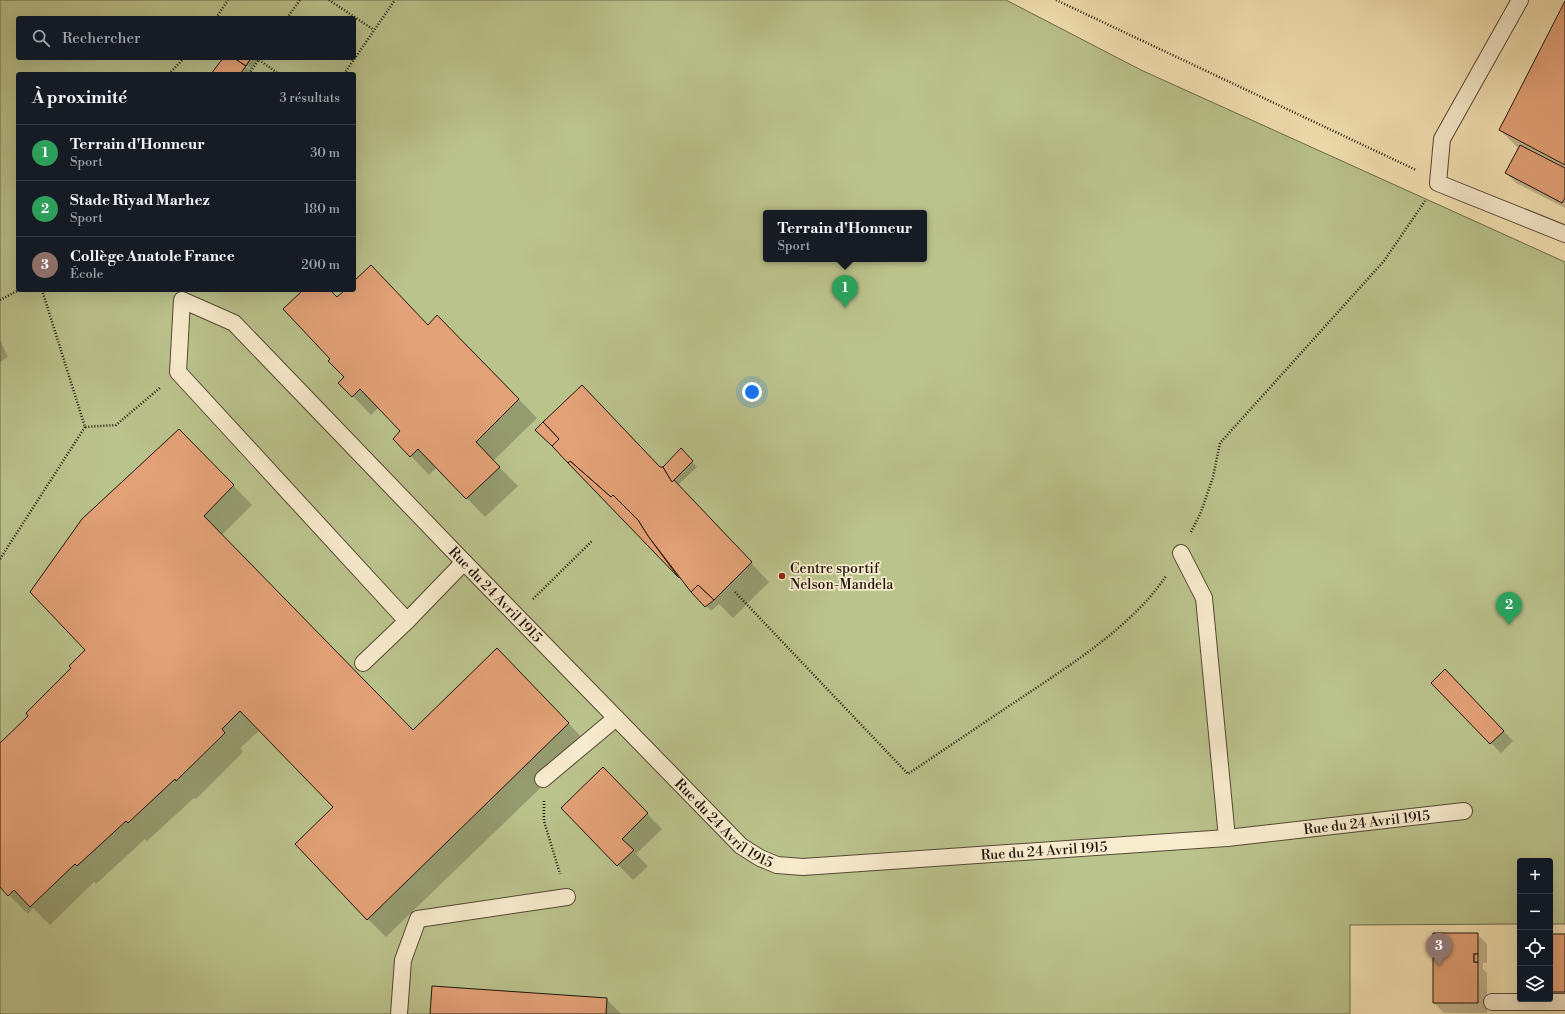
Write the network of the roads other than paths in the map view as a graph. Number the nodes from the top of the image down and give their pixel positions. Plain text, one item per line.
1 (1520, 0) edge
2 (1565, 234) edge
3 (1181, 553) road end
4 (464, 562) junction
5 (407, 621) junction
6 (363, 663) dead end
7 (616, 718) junction
8 (543, 779) road end
9 (1464, 811) dead end
10 (1227, 838) junction
11 (567, 897) road end
12 (1492, 1002) dead end
13 (1565, 1002) edge
14 (399, 1014) edge

1 - 2 lane
3 - 10 lane
4 - 5 lane
4 - 5 lane, Rue du 24 Avril 1915
4 - 7 lane, Rue du 24 Avril 1915
5 - 6 lane
7 - 8 lane
7 - 10 lane, Rue du 24 Avril 1915
9 - 10 lane, Rue du 24 Avril 1915
11 - 14 lane
12 - 13 lane

